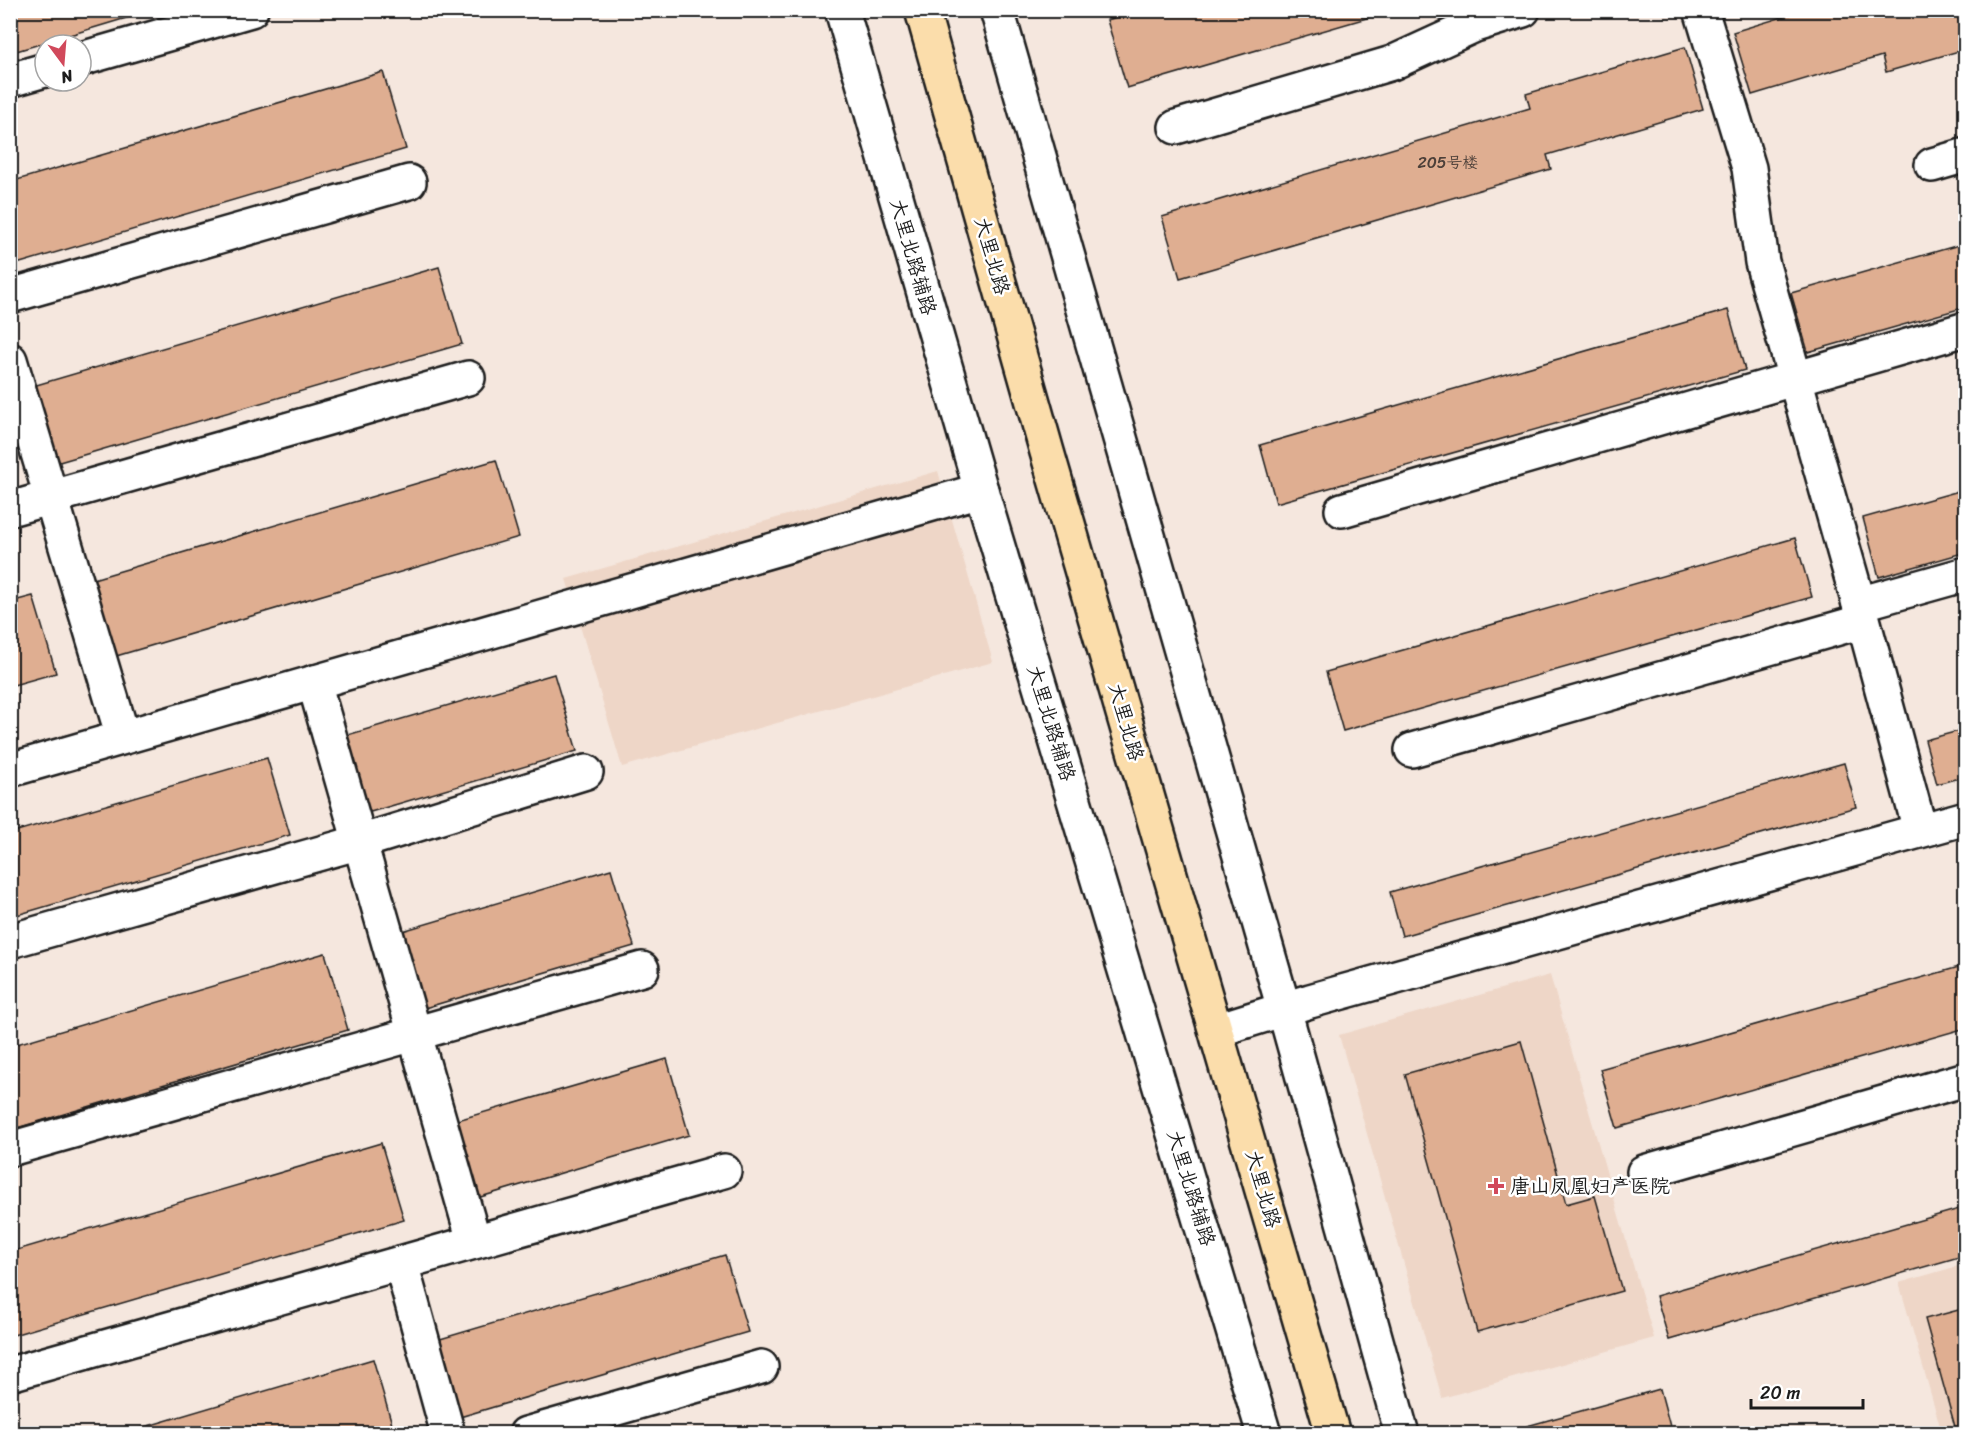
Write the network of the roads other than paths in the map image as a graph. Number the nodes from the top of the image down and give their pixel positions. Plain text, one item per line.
1 (251, 10) edge
2 (842, 10) edge
3 (922, 10) edge
4 (997, 10) edge
5 (1523, 10) edge
6 (1701, 10) edge
7 (93, 56) edge
8 (33, 73) edge
9 (10, 80) edge
10 (1176, 127) dead end
11 (1965, 155) edge
12 (1932, 165) dead end
13 (409, 182) dead end
14 (10, 296) edge
15 (1965, 329) edge
16 (10, 360) edge
17 (468, 378) dead end
18 (1795, 378) junction
19 (981, 490) junction
20 (50, 497) junction
21 (10, 508) edge
22 (1342, 510) dead end
23 (1965, 574) edge
24 (1861, 613) junction
25 (314, 682) junction
26 (123, 737) junction
27 (1412, 750) dead end
28 (10, 770) edge
29 (586, 772) dead end
30 (1965, 818) edge
31 (1920, 830) junction
32 (360, 842) junction
33 (10, 941) edge
34 (642, 969) dead end
35 (1284, 1009) junction
36 (1217, 1030) junction
37 (415, 1034) junction
38 (1965, 1079) edge
39 (10, 1149) edge
40 (724, 1171) dead end
41 (1644, 1172) dead end
42 (474, 1241) junction
43 (401, 1263) junction
44 (761, 1366) dead end
45 (10, 1374) edge
46 (448, 1434) edge
47 (526, 1434) edge
48 (1264, 1434) edge
49 (1333, 1434) edge
50 (1402, 1434) edge

1 - 7 street
2 - 19 street, 大里北路辅路
3 - 36 main road, 大里北路
4 - 35 street
5 - 10 street
6 - 18 street
8 - 9 street
11 - 12 street
13 - 14 street
15 - 18 street
16 - 20 street
17 - 20 street
18 - 22 street
18 - 24 street
19 - 25 street
19 - 48 street, 大里北路辅路
20 - 21 street
20 - 26 street
23 - 24 street
24 - 27 street
24 - 31 street
25 - 26 street
25 - 32 street
26 - 28 street
29 - 32 street
30 - 31 street
31 - 35 street
32 - 33 street
32 - 37 street
34 - 37 street
35 - 36 street
35 - 50 street
36 - 49 main road, 大里北路
37 - 39 street
37 - 42 street
38 - 41 street
40 - 42 street
42 - 43 street
43 - 45 street
43 - 46 street
44 - 47 street

